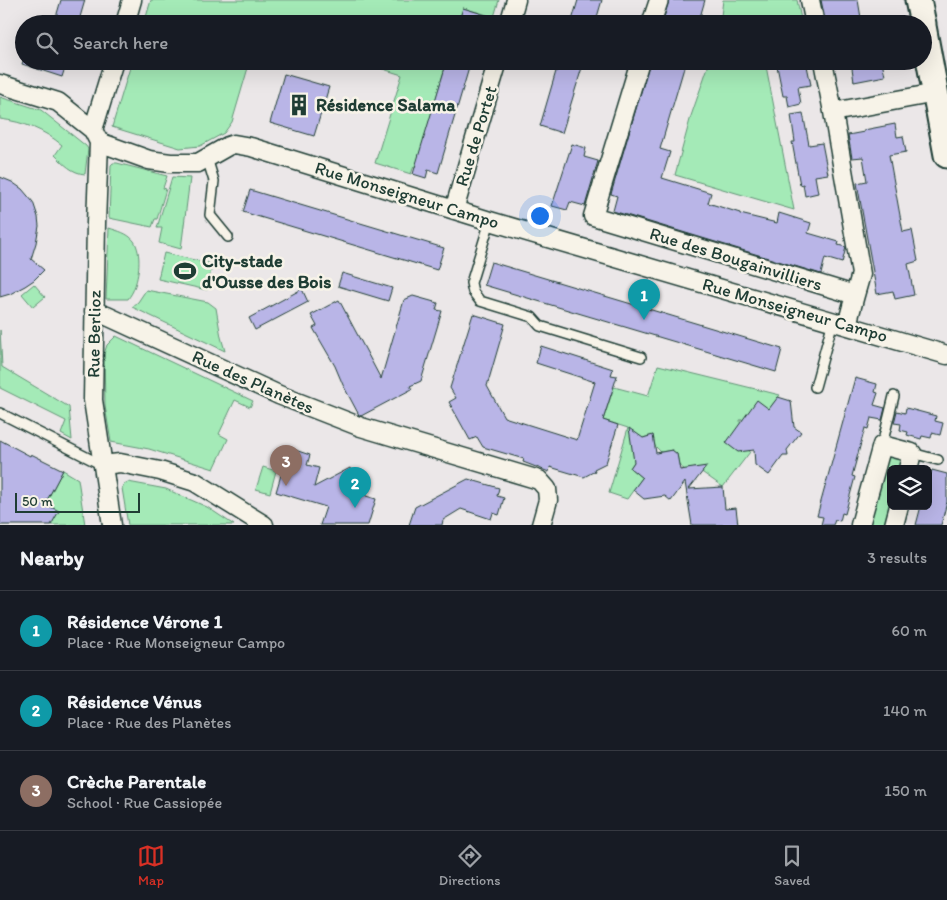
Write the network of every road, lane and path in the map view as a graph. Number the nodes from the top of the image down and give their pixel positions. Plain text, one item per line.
1 (132, 0) edge
2 (516, 0) edge
3 (658, 0) edge
4 (810, 0) edge
5 (918, 0) edge
6 (128, 15) edge
7 (512, 15) edge
8 (654, 15) edge
9 (813, 15) edge
10 (921, 15) edge
11 (112, 70) edge
12 (495, 70) edge
13 (637, 70) edge
14 (825, 70) edge
15 (932, 70) edge
16 (0, 84) edge
17 (936, 93) junction
18 (833, 112) junction
19 (96, 136) junction
20 (947, 155) edge
21 (207, 158) junction
22 (454, 210) junction
23 (490, 221) junction
24 (228, 237) dead end
25 (855, 295) junction
26 (94, 311) junction
27 (840, 323) junction
28 (947, 355) edge
29 (641, 357) dead end
30 (815, 387) dead end
31 (894, 396) dead end
32 (0, 413) edge
33 (882, 445) junction
34 (938, 460) dead end
35 (910, 461) edge
36 (103, 465) junction
37 (898, 510) edge
38 (112, 525) edge
39 (264, 525) edge
40 (541, 525) edge
41 (860, 525) edge
42 (894, 525) edge

1 - 6 street
2 - 7 street
3 - 8 street
4 - 9 street
5 - 10 street
11 - 19 street, Rue Berlioz
12 - 22 street, Rue de Portet
13 - 25 street, Rue des Bougainvilliers
14 - 18 street
15 - 17 street
16 - 19 street, Rue Monseigneur Campo
17 - 18 street
17 - 20 street
18 - 25 street
19 - 21 street, Rue Monseigneur Campo
19 - 26 street, Rue Berlioz
21 - 22 street, Rue Monseigneur Campo
21 - 24 lane
22 - 23 street, Rue Monseigneur Campo
23 - 27 street, Rue Monseigneur Campo
23 - 29 lane
25 - 27 street
26 - 36 street, Rue Berlioz
26 - 40 street, Rue des Planètes
27 - 28 street, Rue Monseigneur Campo
27 - 30 lane
31 - 33 lane
32 - 36 lane
33 - 35 street
33 - 41 street
34 - 35 lane
36 - 38 street, Rue Berlioz
36 - 39 street
37 - 42 street

